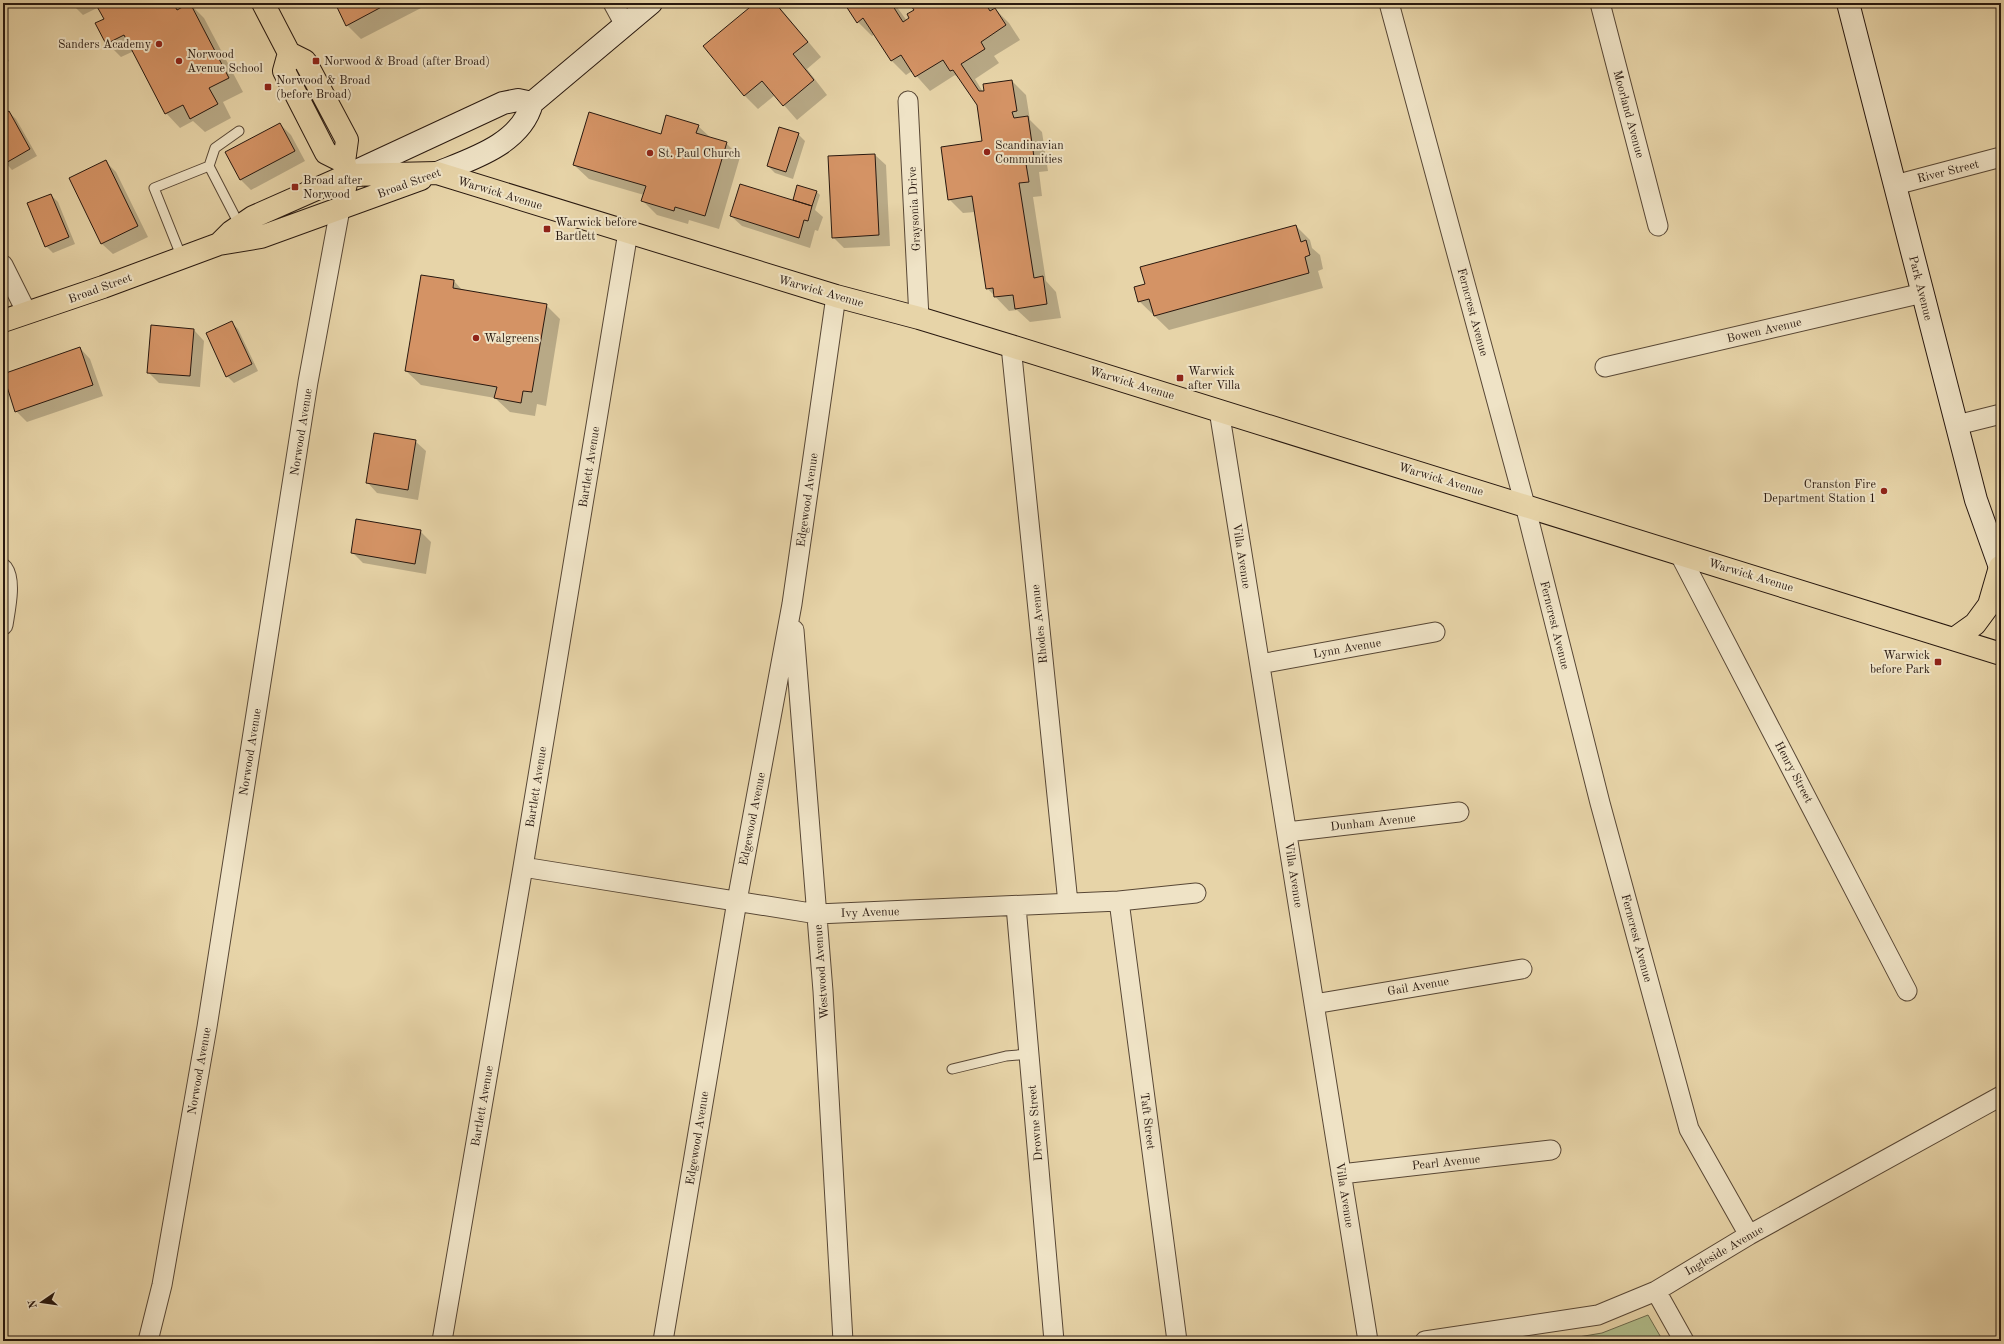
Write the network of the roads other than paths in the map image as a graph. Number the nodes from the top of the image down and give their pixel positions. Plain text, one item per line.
1 (263, 3) edge
2 (613, 3) edge
3 (651, 3) edge
4 (1389, 3) edge
5 (1600, 3) edge
6 (1848, 3) edge
7 (625, 25) junction
8 (908, 101) dead end
9 (532, 103) junction
10 (239, 131) dead end
11 (2001, 157) edge
12 (209, 166) junction
13 (346, 168) junction
14 (437, 173) junction
15 (1895, 185) junction
16 (340, 209) junction
17 (240, 226) junction
18 (1658, 226) dead end
19 (628, 232) junction
20 (219, 244) junction
21 (182, 258) junction
22 (3, 265) edge
23 (1922, 293) junction
24 (836, 296) junction
25 (27, 313) junction
26 (919, 318) junction
27 (3, 321) edge
28 (1011, 346) junction
29 (1605, 368) dead end
30 (1219, 410) junction
31 (2001, 414) edge
32 (1957, 425) junction
33 (1525, 505) junction
34 (1679, 553) junction
35 (2000, 568) edge
36 (3, 569) edge
37 (792, 604) junction
38 (3, 625) edge
39 (1435, 632) dead end
40 (1954, 639) junction
41 (2001, 654) edge
42 (1260, 664) junction
43 (1458, 812) dead end
44 (1287, 832) junction
45 (523, 867) junction
46 (1196, 893) dead end
47 (1119, 900) junction
48 (737, 901) junction
49 (1068, 903) junction
50 (1016, 906) junction
51 (817, 914) junction
52 (1522, 969) dead end
53 (1907, 991) dead end
54 (1314, 1004) junction
55 (1029, 1054) junction
56 (952, 1069) dead end
57 (2001, 1096) edge
58 (1551, 1150) dead end
59 (1341, 1174) junction
60 (1749, 1235) junction
61 (1656, 1291) junction
62 (148, 1341) edge
63 (442, 1341) edge
64 (663, 1341) edge
65 (843, 1341) edge
66 (1054, 1341) edge
67 (1176, 1341) edge
68 (1368, 1341) edge
69 (1425, 1341) edge
70 (1684, 1341) edge

1 - 13 main road
2 - 7 street
3 - 7 main road, Broad Street
4 - 33 street, Ferncrest Avenue
5 - 18 street, Moorland Avenue
6 - 15 main road, Park Avenue
7 - 9 main road, Broad Street
8 - 26 street, Graysonia Drive
9 - 13 main road, Broad Street
9 - 14 main road, Broad Street
10 - 12 lane
11 - 15 street, River Street
12 - 17 lane
12 - 21 lane
13 - 14 main road, Warwick Avenue
13 - 16 main road, Norwood Avenue
13 - 17 main road, Broad Street
14 - 16 main road, Broad Street
14 - 19 main road, Warwick Avenue
15 - 23 main road, Park Avenue
16 - 20 main road, Broad Street
16 - 62 street, Norwood Avenue
17 - 20 main road, Broad Street
19 - 24 main road, Warwick Avenue
19 - 45 street, Bartlett Avenue
20 - 21 main road, Broad Street
21 - 25 main road, Broad Street
22 - 25 street
23 - 29 street, Bowen Avenue
23 - 32 main road, Park Avenue
24 - 26 main road, Warwick Avenue
24 - 37 street, Edgewood Avenue
25 - 27 main road, Broad Street
26 - 28 main road, Warwick Avenue
28 - 30 main road, Warwick Avenue
28 - 49 street, Rhodes Avenue
30 - 33 main road, Warwick Avenue
30 - 42 street, Villa Avenue
31 - 32 street
32 - 35 main road, Park Avenue
33 - 34 main road, Warwick Avenue
33 - 60 street, Ferncrest Avenue
34 - 40 main road, Warwick Avenue
34 - 53 street, Henry Street
35 - 40 main road
36 - 38 street
37 - 48 street, Edgewood Avenue
37 - 51 street, Westwood Avenue
39 - 42 street, Lynn Avenue
40 - 41 main road, Warwick Avenue
42 - 44 street, Villa Avenue
43 - 44 street, Dunham Avenue
44 - 54 street, Villa Avenue
45 - 48 street, Ivy Avenue
45 - 63 street, Bartlett Avenue
46 - 47 street, Ivy Avenue
47 - 49 street, Ivy Avenue
47 - 67 street, Taft Street
48 - 51 street, Ivy Avenue
48 - 64 street, Edgewood Avenue
49 - 50 street, Ivy Avenue
50 - 51 street, Ivy Avenue
50 - 55 street, Drowne Street
51 - 65 street, Westwood Avenue
52 - 54 street, Gail Avenue
54 - 59 street, Villa Avenue
55 - 56 lane
55 - 66 street, Drowne Street
57 - 60 street, Ingleside Avenue
58 - 59 street, Pearl Avenue
59 - 68 street, Villa Avenue
60 - 61 street, Ingleside Avenue
61 - 69 street, Ingleside Avenue
61 - 70 street

